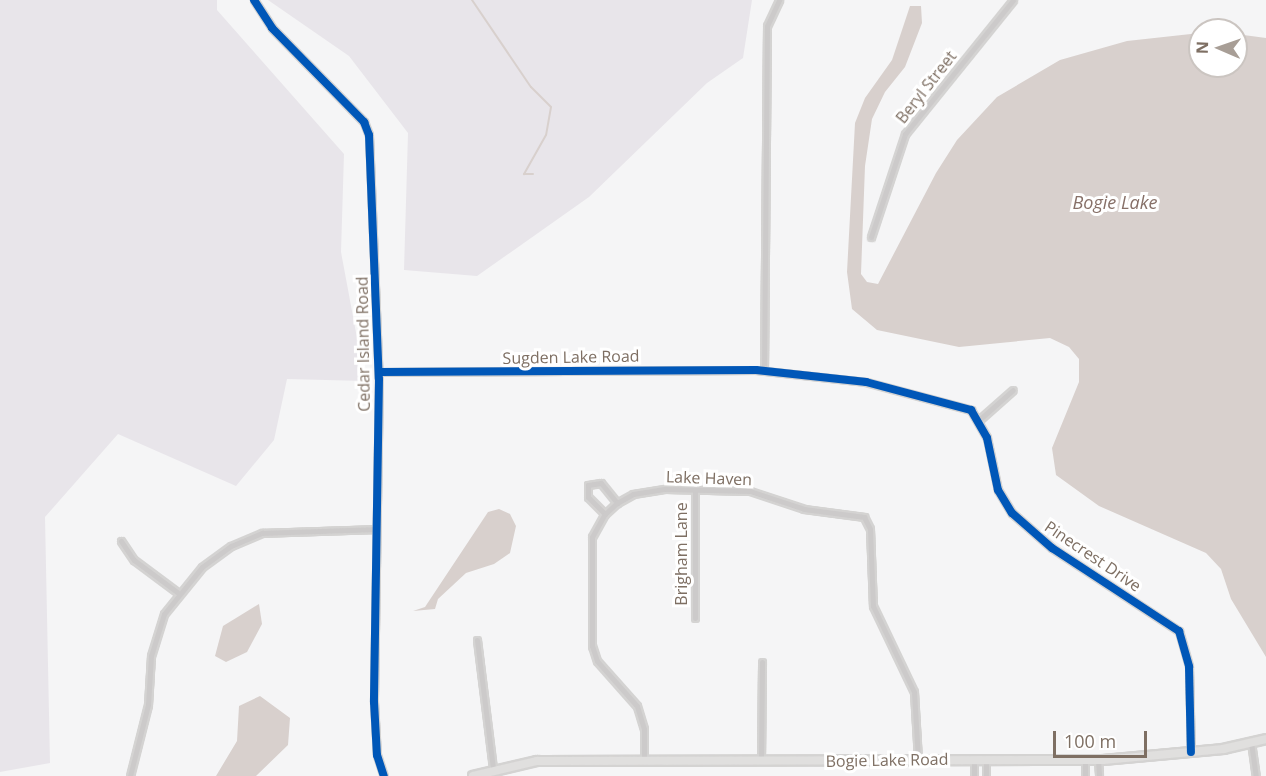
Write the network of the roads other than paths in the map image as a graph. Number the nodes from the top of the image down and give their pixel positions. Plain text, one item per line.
1 (254, 0) edge
2 (779, 0) edge
3 (1013, 0) edge
4 (871, 237) dead end
5 (764, 371) junction
6 (379, 372) junction
7 (1013, 390) dead end
8 (980, 420) junction
9 (695, 490) junction
10 (617, 503) junction
11 (605, 514) junction
12 (376, 529) junction
13 (121, 541) dead end
14 (177, 592) junction
15 (695, 618) dead end
16 (477, 640) dead end
17 (762, 662) dead end
18 (1266, 739) edge
19 (1251, 742) junction
20 (1191, 753) junction
21 (644, 759) junction
22 (974, 759) junction
23 (986, 759) junction
24 (918, 760) junction
25 (1084, 760) junction
26 (1098, 760) junction
27 (761, 761) junction
28 (493, 768) junction
29 (130, 776) edge
30 (384, 776) edge
31 (473, 776) edge
32 (974, 776) edge
33 (986, 776) edge
34 (1085, 776) edge
35 (1099, 776) edge
36 (1256, 776) edge

1 - 6 street, Cedar Island Road
2 - 5 street
3 - 4 street, Beryl Street
5 - 6 street, Sugden Lake Road
5 - 8 street
6 - 12 street, Cedar Island Road
7 - 8 street
8 - 20 street, Pinecrest Drive
9 - 10 street, Lake Haven
9 - 15 street, Brigham Lane
9 - 24 street, Lake Haven
10 - 11 street, Lake Haven
10 - 11 street
11 - 21 street, Lake Haven
12 - 14 street
12 - 30 street, Cedar Island Road
13 - 14 street
14 - 29 street
16 - 28 street
17 - 27 street
18 - 19 main road, Bogie Lake Road
19 - 20 main road, Bogie Lake Road
19 - 36 street
20 - 26 main road, Bogie Lake Road
21 - 27 main road, Bogie Lake Road
21 - 28 main road, Bogie Lake Road
22 - 23 main road, Bogie Lake Road
22 - 24 main road, Bogie Lake Road
22 - 32 street
23 - 25 main road, Bogie Lake Road
23 - 33 street
24 - 27 main road, Bogie Lake Road
25 - 26 main road, Bogie Lake Road
25 - 34 street
26 - 35 street
28 - 31 main road, Bogie Lake Road

